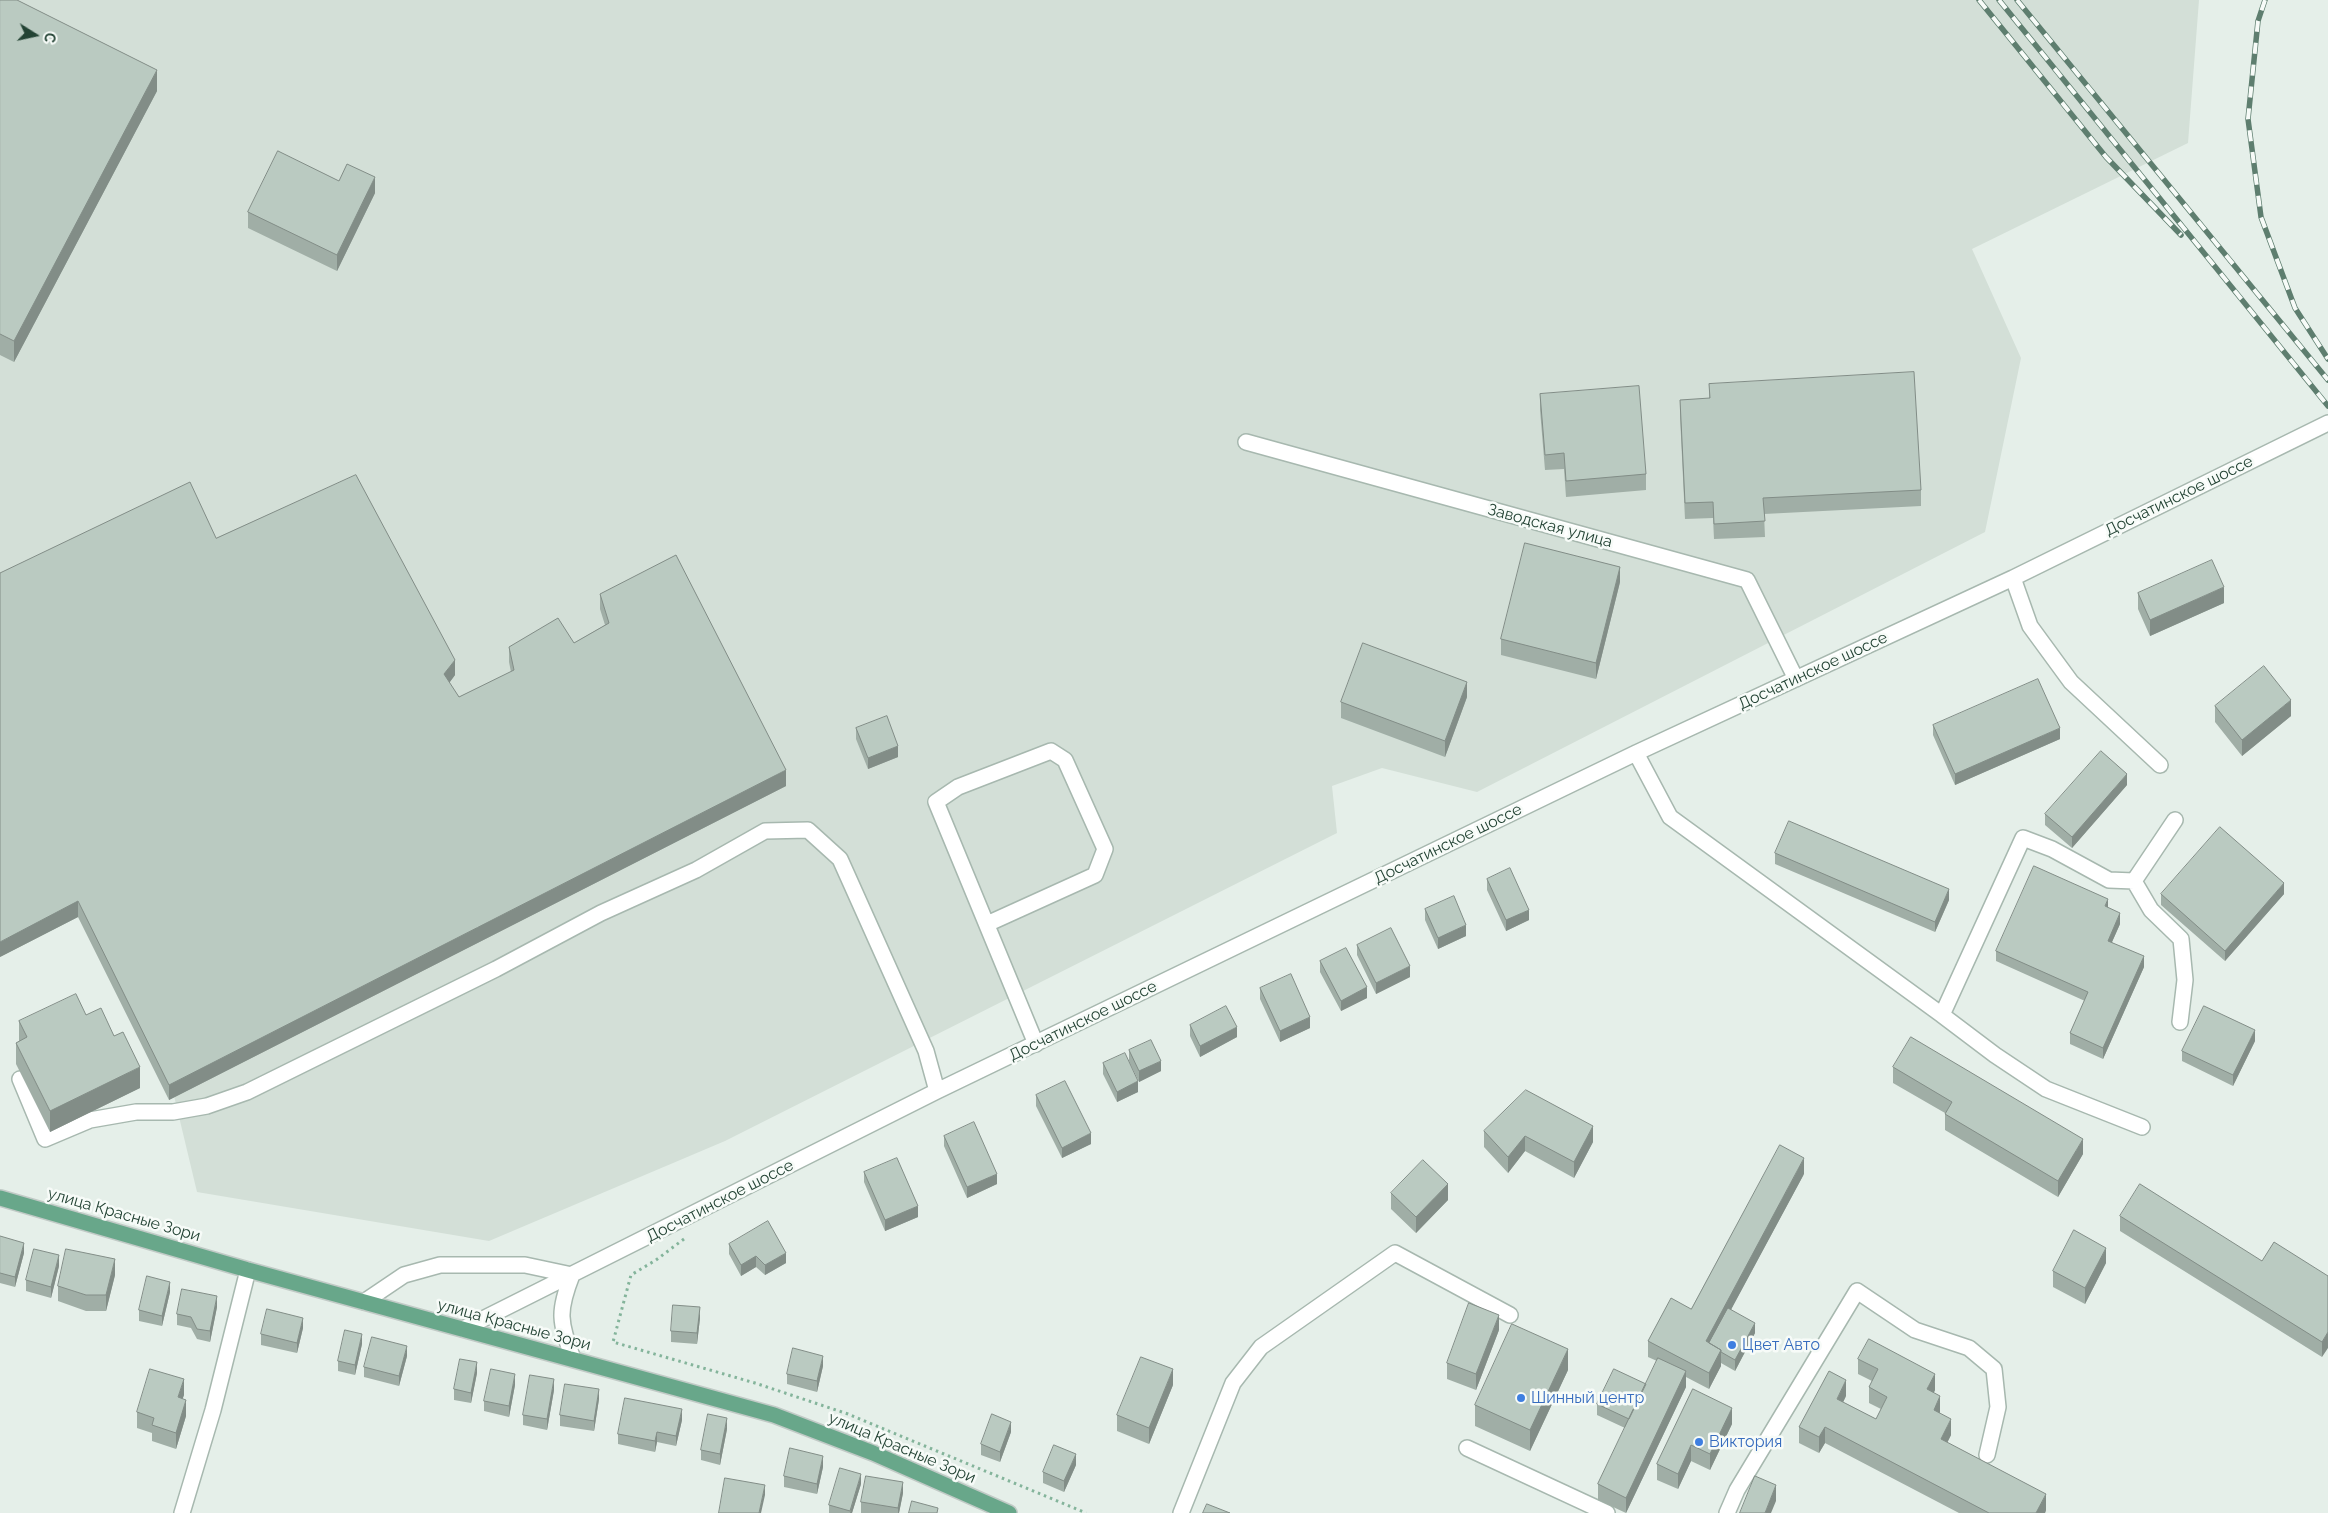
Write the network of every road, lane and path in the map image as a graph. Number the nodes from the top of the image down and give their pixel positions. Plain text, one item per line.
1 (2328, 423) edge
2 (1246, 442) dead end
3 (2013, 578) junction
4 (1796, 679) junction
5 (1636, 753) junction
6 (2160, 765) dead end
7 (2175, 820) dead end
8 (2134, 881) junction
9 (987, 924) junction
10 (1942, 1014) junction
11 (2180, 1022) dead end
12 (1036, 1044) junction
13 (20, 1079) dead end
14 (937, 1091) junction
15 (2142, 1127) dead end
16 (0, 1198) edge
17 (656, 1260) dead end
18 (248, 1270) junction
19 (572, 1275) junction
20 (364, 1302) junction
21 (1510, 1315) dead end
22 (463, 1329) junction
23 (573, 1359) junction
24 (1467, 1448) dead end
25 (1987, 1455) dead end
26 (182, 1513) edge
27 (1009, 1513) edge
28 (1086, 1513) edge
29 (1181, 1513) edge
30 (1607, 1513) edge
31 (1727, 1513) edge

1 - 3 street, Досчатинское шоссе
2 - 4 street, Заводская улица
3 - 4 street, Досчатинское шоссе
3 - 6 street
4 - 5 street, Досчатинское шоссе
5 - 10 street
5 - 12 street, Досчатинское шоссе
7 - 8 street
8 - 10 street
8 - 11 street
9 - 9 street
9 - 12 street
10 - 15 street
12 - 14 street, Досчатинское шоссе
13 - 14 street
14 - 19 street, Досчатинское шоссе
16 - 18 main road, улица Красные Зори
17 - 28 path
18 - 20 main road, улица Красные Зори
18 - 26 street
19 - 20 street
19 - 22 street, Досчатинское шоссе
19 - 23 street
20 - 22 main road, улица Красные Зори
21 - 29 street
22 - 23 main road, улица Красные Зори
23 - 27 main road, улица Красные Зори
24 - 30 street
25 - 31 street

